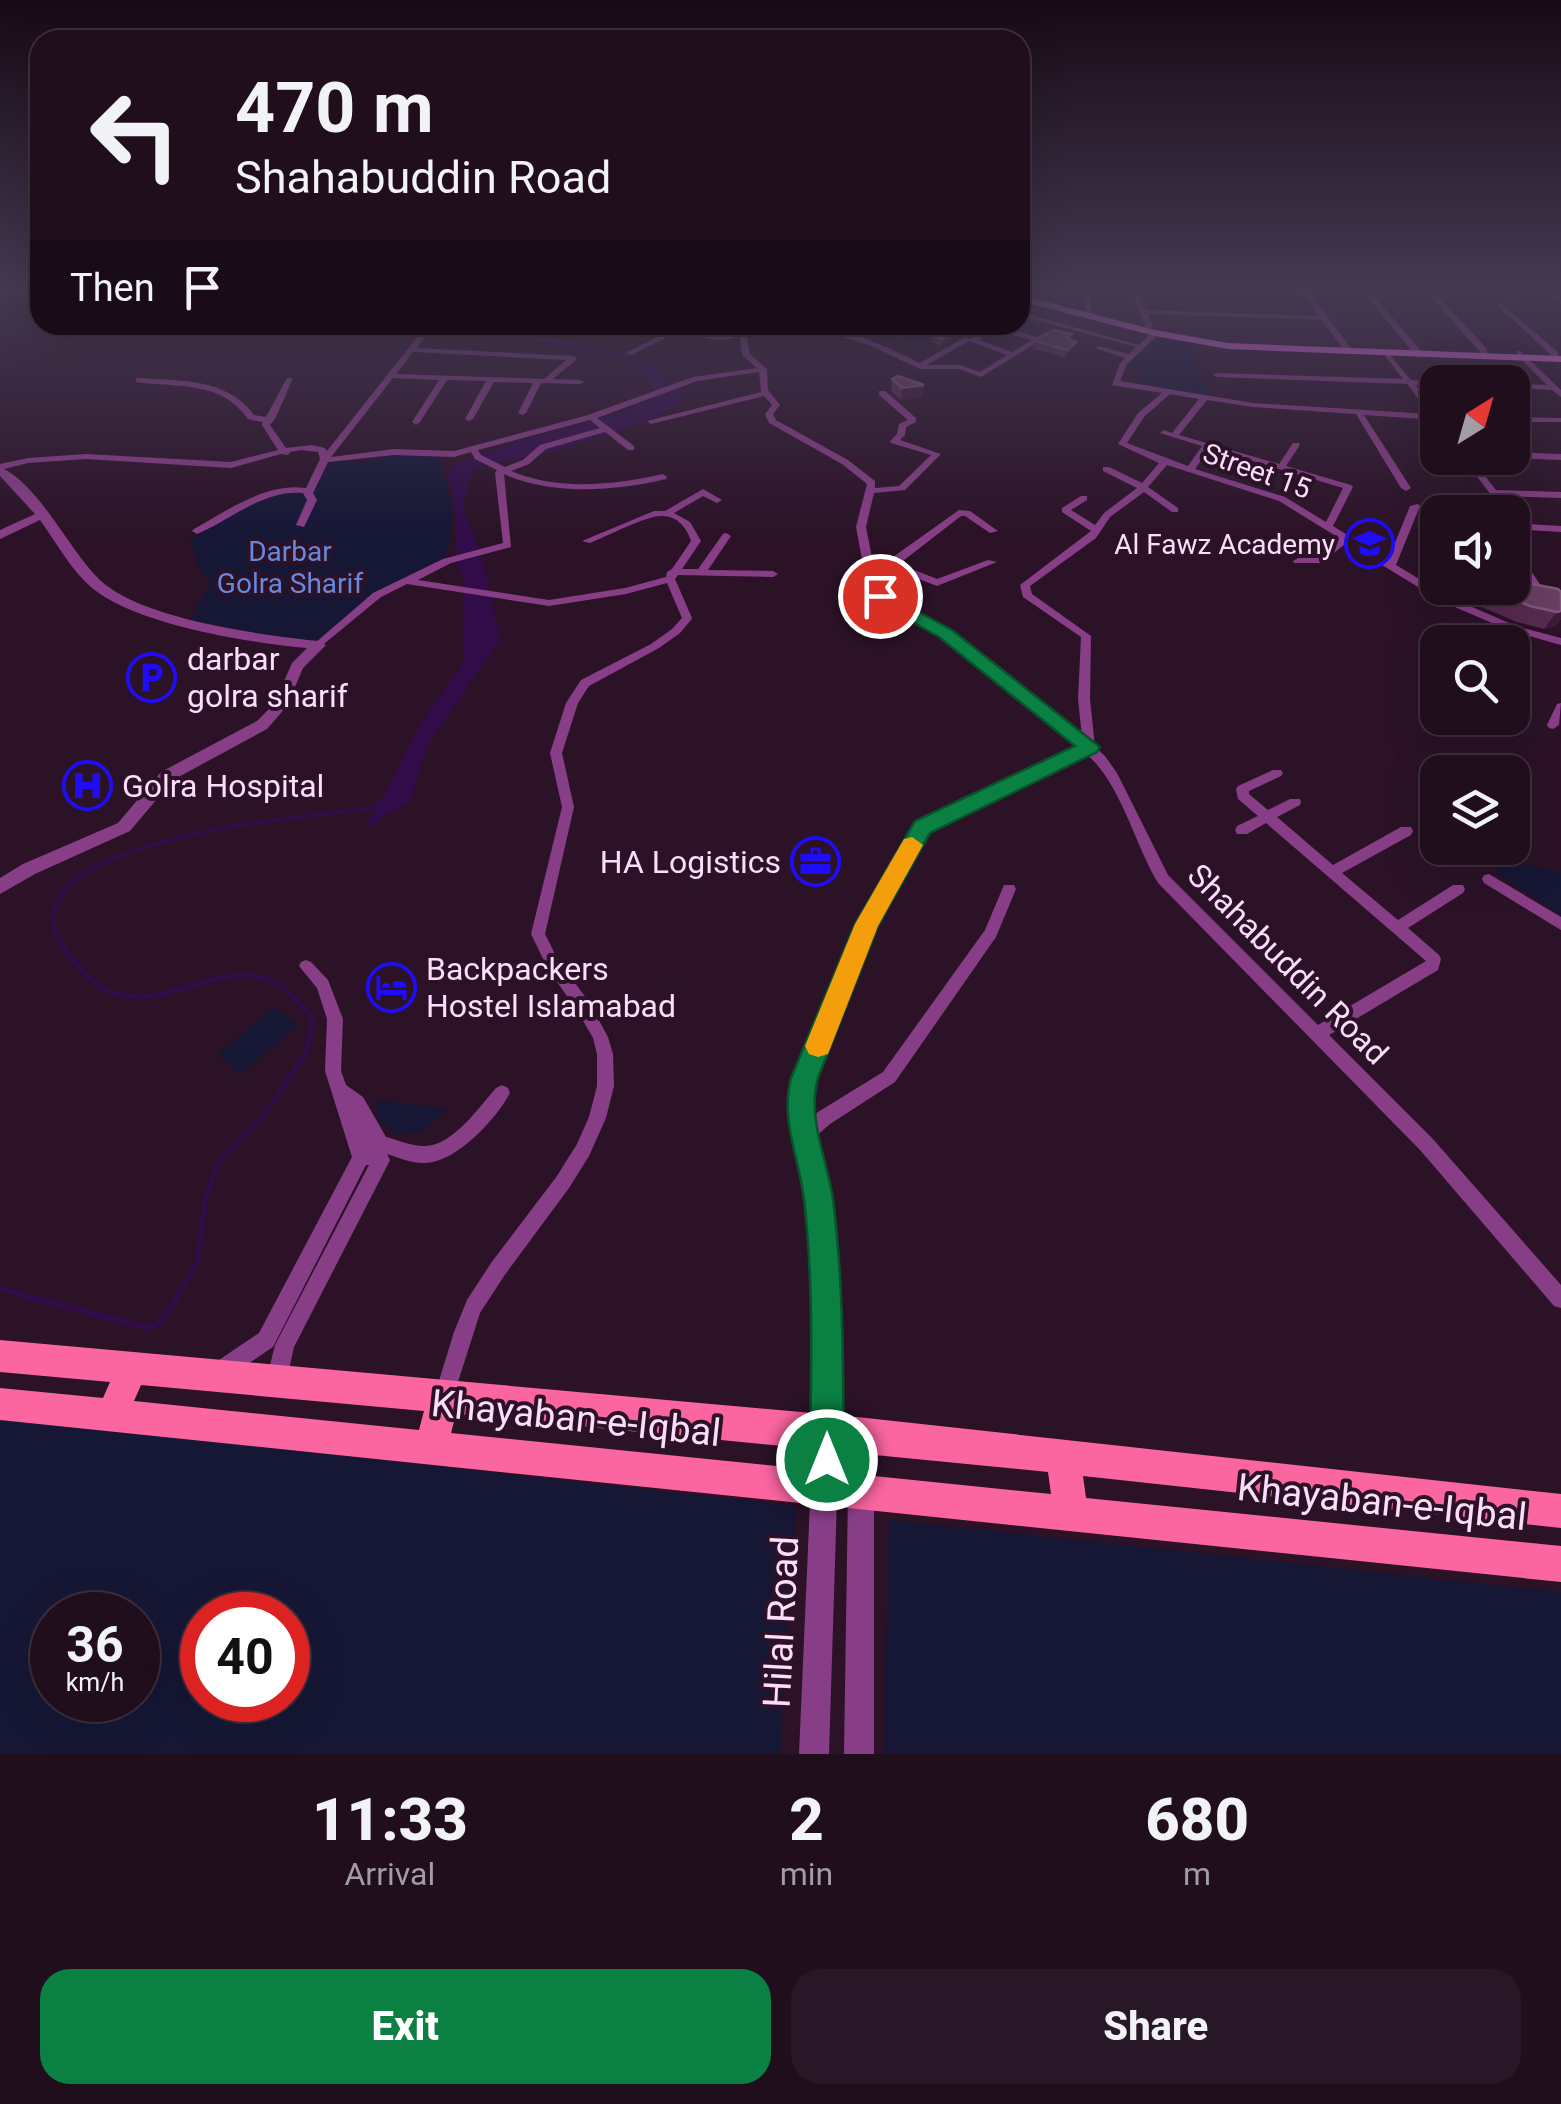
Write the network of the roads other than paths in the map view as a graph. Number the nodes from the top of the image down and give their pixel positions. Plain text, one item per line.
1 (396, 371) edge
2 (556, 371) edge
3 (743, 371) edge
4 (762, 371) edge
5 (1123, 371) edge
6 (1400, 371) edge
7 (1537, 371) edge
8 (1217, 374) dead end
9 (392, 376) junction
10 (444, 378) junction
11 (139, 380) dead end
12 (290, 380) dead end
13 (491, 380) junction
14 (542, 381) junction
15 (580, 382) dead end
16 (1409, 382) junction
17 (1420, 382) edge
18 (1530, 388) edge
19 (1557, 391) edge
20 (765, 393) junction
21 (882, 393) dead end
22 (1166, 394) junction
23 (1420, 396) edge
24 (1204, 398) junction
25 (522, 413) dead end
26 (1359, 413) junction
27 (1420, 416) edge
28 (590, 417) junction
29 (469, 419) dead end
30 (1530, 419) edge
31 (267, 420) junction
32 (1561, 420) edge
33 (651, 421) dead end
34 (416, 422) dead end
35 (604, 428) junction
36 (1296, 444) dead end
37 (1208, 445) junction
38 (631, 448) dead end
39 (473, 449) junction
40 (285, 453) junction
41 (1530, 456) edge
42 (1561, 457) edge
43 (325, 460) junction
44 (1165, 462) junction
45 (1281, 467) junction
46 (1106, 469) dead end
47 (502, 470) junction
48 (1190, 470) junction
49 (0, 471) edge
50 (1480, 475) edge
51 (663, 478) dead end
52 (1143, 488) junction
53 (1406, 488) dead end
54 (309, 491) junction
55 (870, 491) junction
56 (1494, 492) junction
57 (1496, 495) edge
58 (1561, 495) edge
59 (1084, 498) dead end
60 (717, 500) dead end
61 (1415, 506) dead end
62 (1175, 510) dead end
63 (669, 512) junction
64 (36, 518) junction
65 (1530, 524) edge
66 (302, 525) dead end
67 (1328, 526) junction
68 (1096, 530) junction
69 (1560, 530) edge
70 (197, 531) dead end
71 (994, 531) dead end
72 (0, 535) edge
73 (726, 536) dead end
74 (1346, 538) junction
75 (588, 541) dead end
76 (1298, 561) dead end
77 (992, 562) dead end
78 (890, 564) junction
79 (1390, 568) junction
80 (703, 570) junction
81 (773, 574) dead end
82 (671, 576) junction
83 (1530, 577) edge
84 (406, 581) junction
85 (871, 581) junction
86 (1561, 604) edge
87 (1561, 642) edge
88 (312, 649) junction
89 (1561, 707) edge
90 (1553, 725) dead end
91 (1090, 747) junction
92 (1278, 773) dead end
93 (1295, 802) dead end
94 (1266, 818) junction
95 (1242, 830) dead end
96 (1406, 831) dead end
97 (1334, 871) junction
98 (1489, 879) dead end
99 (0, 886) edge
100 (1010, 889) dead end
101 (1458, 889) dead end
102 (1561, 924) edge
103 (1399, 926) junction
104 (306, 966) dead end
105 (1319, 1034) junction
106 (502, 1093) dead end
107 (803, 1138) junction
108 (371, 1146) junction
109 (1561, 1299) edge
110 (0, 1356) edge
111 (132, 1368) junction
112 (210, 1376) junction
113 (283, 1383) junction
114 (444, 1398) junction
115 (0, 1404) edge
116 (112, 1415) junction
117 (842, 1434) junction
118 (431, 1446) junction
119 (1064, 1460) junction
120 (844, 1490) junction
121 (1561, 1511) edge
122 (1070, 1512) junction
123 (1561, 1564) edge
124 (814, 1754) edge
125 (859, 1754) edge

1 - 9 street
2 - 14 street
3 - 28 street
4 - 20 street
5 - 22 street
6 - 16 street
7 - 19 street
8 - 16 street
9 - 10 street
9 - 43 street
10 - 13 street
10 - 34 street
11 - 31 street
12 - 31 street
13 - 14 street
13 - 29 street
14 - 15 street
14 - 25 street
16 - 17 street
16 - 23 street
18 - 19 street
20 - 33 street
20 - 55 street
21 - 55 street
22 - 24 street
22 - 44 street, Street 15
24 - 26 street
24 - 37 street
26 - 27 street
26 - 53 street
28 - 35 street
28 - 39 street
30 - 32 street
31 - 40 street
35 - 38 street
35 - 47 street
36 - 45 street
37 - 45 street
37 - 48 street
39 - 43 street
39 - 47 street
40 - 43 street
40 - 49 street
41 - 42 street
43 - 54 street
44 - 48 street, Street 15
44 - 52 street
45 - 67 street
46 - 52 street
47 - 51 street
47 - 84 street
48 - 67 street, Street 15
49 - 64 street
50 - 56 street
52 - 62 street
52 - 68 street
54 - 66 street
54 - 70 street
55 - 85 street
56 - 57 street
56 - 58 street
59 - 68 street
60 - 63 street
61 - 79 street
63 - 75 street
63 - 82 street
64 - 72 street
64 - 88 street
65 - 69 street
67 - 74 street, Street 15
68 - 91 street
71 - 78 street
73 - 80 street
74 - 76 street
74 - 79 street, Street 15
77 - 78 street
78 - 85 street
79 - 87 street, Street 15
80 - 81 street
80 - 82 street
82 - 84 street
82 - 114 street
83 - 86 street
84 - 88 street
85 - 91 street, Shahabuddin Road
88 - 99 street
89 - 90 street
91 - 105 street, Shahabuddin Road
91 - 107 street
92 - 94 street
93 - 94 street
94 - 95 street
94 - 97 street
96 - 97 street
97 - 103 street
98 - 102 street
100 - 107 street
101 - 103 street
103 - 105 street
104 - 108 street
105 - 109 street, Shahabuddin Road
106 - 108 street
107 - 117 street
108 - 112 street
108 - 113 street
110 - 111 main road, Khayaban-e-Iqbal
111 - 112 main road, Khayaban-e-Iqbal
111 - 116 main road
112 - 113 main road, Khayaban-e-Iqbal
113 - 114 main road, Khayaban-e-Iqbal
114 - 117 main road, Khayaban-e-Iqbal
114 - 118 main road
115 - 116 main road, Khayaban-e-Iqbal
116 - 118 main road, Khayaban-e-Iqbal
117 - 119 main road, Khayaban-e-Iqbal
117 - 120 street, Hilal Road
118 - 120 main road, Khayaban-e-Iqbal
119 - 121 main road, Khayaban-e-Iqbal
119 - 122 main road
120 - 122 main road, Khayaban-e-Iqbal
120 - 124 street, Hilal Road
120 - 125 street, Hilal Road
122 - 123 main road, Khayaban-e-Iqbal

